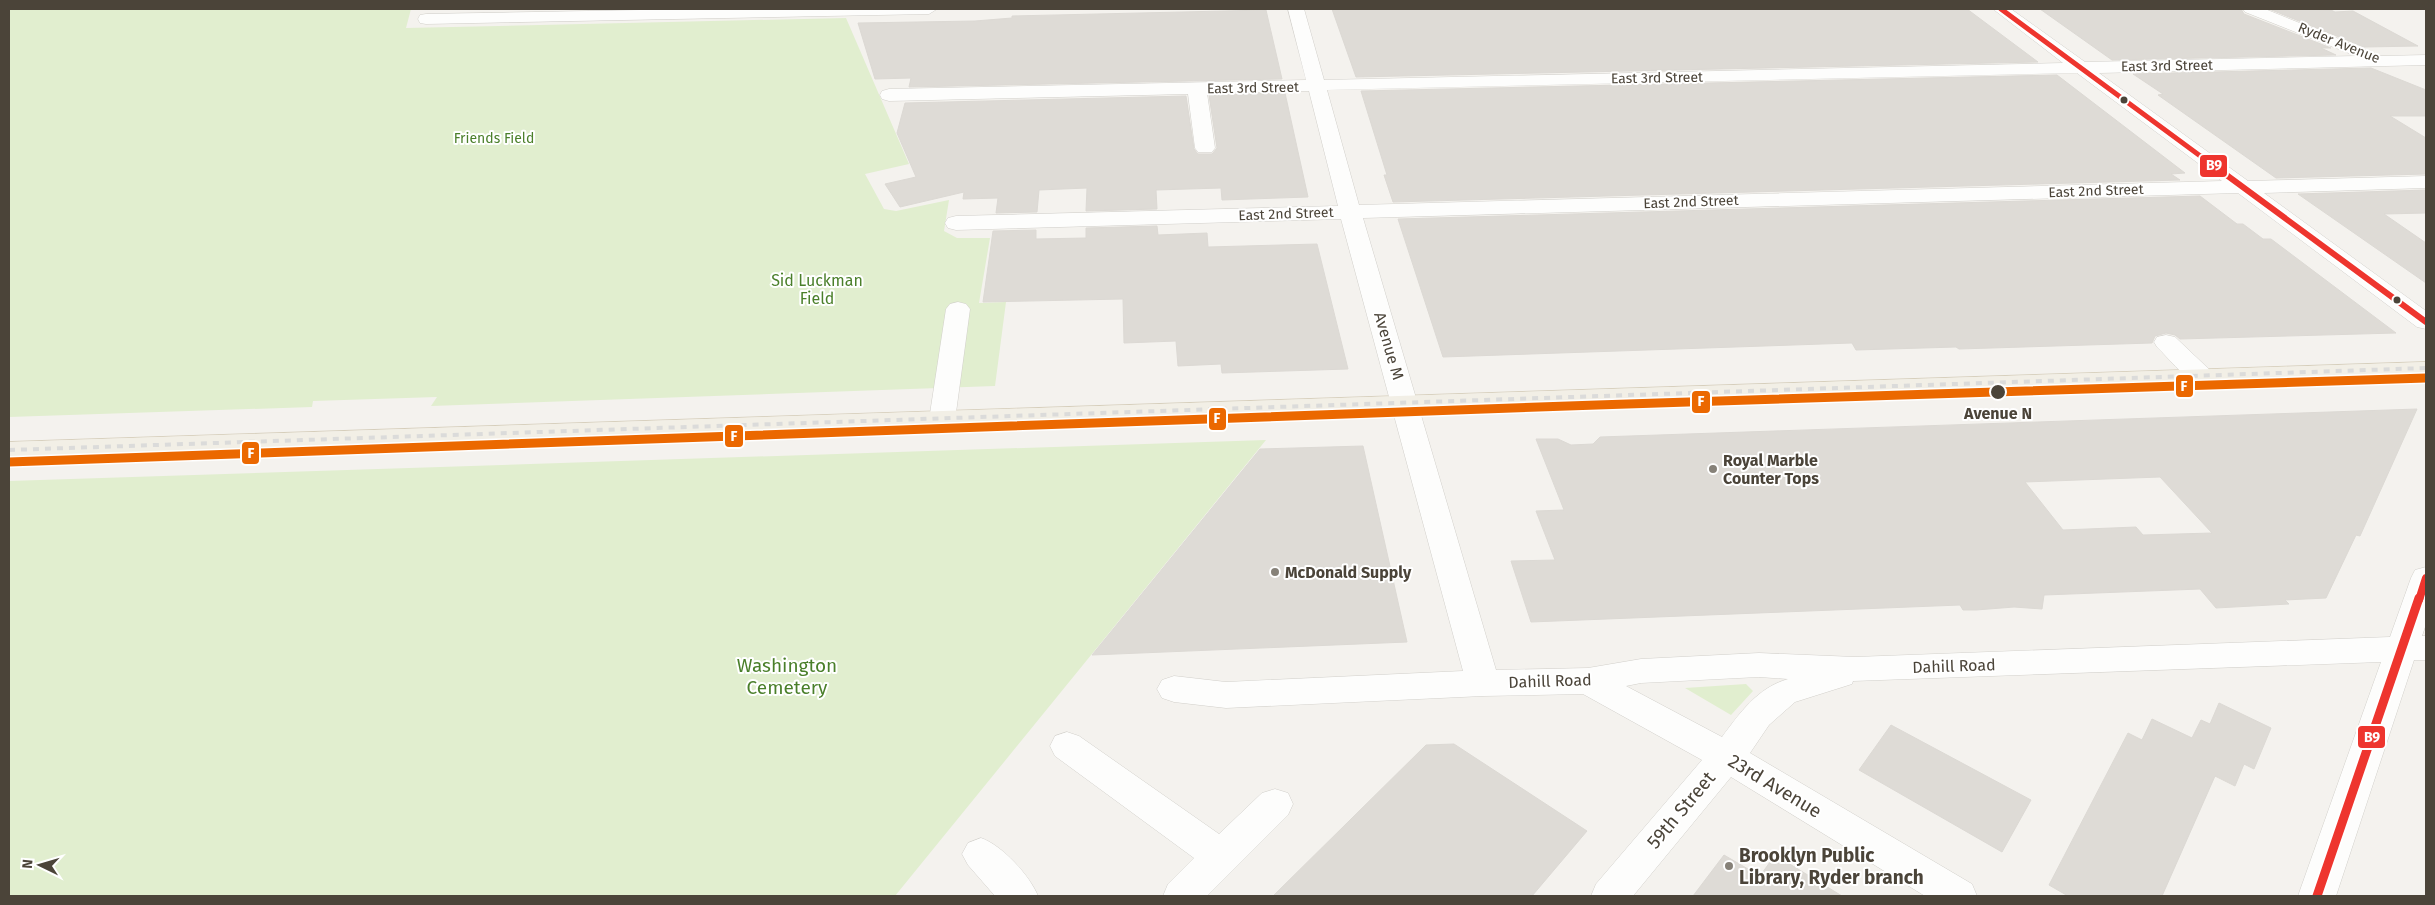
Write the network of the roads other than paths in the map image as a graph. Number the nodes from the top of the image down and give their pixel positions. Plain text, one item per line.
1 (929, 9) edge
2 (1296, 9) edge
3 (2001, 9) edge
4 (2251, 9) edge
5 (588, 12) edge
6 (426, 19) dead end
7 (2426, 60) edge
8 (2383, 61) junction
9 (2083, 68) junction
10 (2426, 78) edge
11 (1316, 86) junction
12 (1197, 89) junction
13 (889, 95) dead end
14 (1205, 148) dead end
15 (2426, 182) edge
16 (2245, 187) junction
17 (1350, 212) junction
18 (956, 223) dead end
19 (958, 310) dead end
20 (2426, 322) edge
21 (2166, 342) dead end
22 (2426, 370) edge
23 (2204, 378) junction
24 (1406, 404) junction
25 (942, 420) junction
26 (9, 451) edge
27 (2426, 578) edge
28 (2415, 648) edge
29 (1855, 669) junction
30 (1588, 681) junction
31 (1483, 683) junction
32 (1174, 689) dead end
33 (1067, 746) dead end
34 (1727, 757) junction
35 (1275, 804) dead end
36 (981, 854) dead end
37 (1221, 856) junction
38 (1019, 896) edge
39 (1182, 896) edge
40 (1610, 896) edge
41 (1958, 896) edge
42 (2317, 896) edge

1 - 5 street
2 - 11 street, Avenue M
3 - 9 street
4 - 8 street, Ryder Avenue
5 - 6 street
7 - 8 street, East 3rd Street
8 - 9 street, East 3rd Street
8 - 10 street, Ryder Avenue
9 - 11 street, East 3rd Street
9 - 16 street
11 - 12 street, East 3rd Street
11 - 17 street, Avenue M
12 - 13 street, East 3rd Street
12 - 14 street
15 - 16 street, East 2nd Street
16 - 17 street, East 2nd Street
16 - 20 street
17 - 18 street, East 2nd Street
17 - 24 street, Avenue M
19 - 25 street
21 - 23 street
22 - 23 main road
23 - 24 main road
24 - 25 main road
24 - 31 street, Avenue M
25 - 26 main road
27 - 28 street
28 - 29 street, Dahill Road
28 - 42 street
29 - 30 street, Dahill Road
29 - 34 street, 59th Street
30 - 31 street, Dahill Road
30 - 34 street, 23rd Avenue
31 - 32 street, Dahill Road
33 - 37 street
34 - 40 street, 59th Street
34 - 41 street, 23rd Avenue
35 - 37 street
36 - 38 street
37 - 39 street

